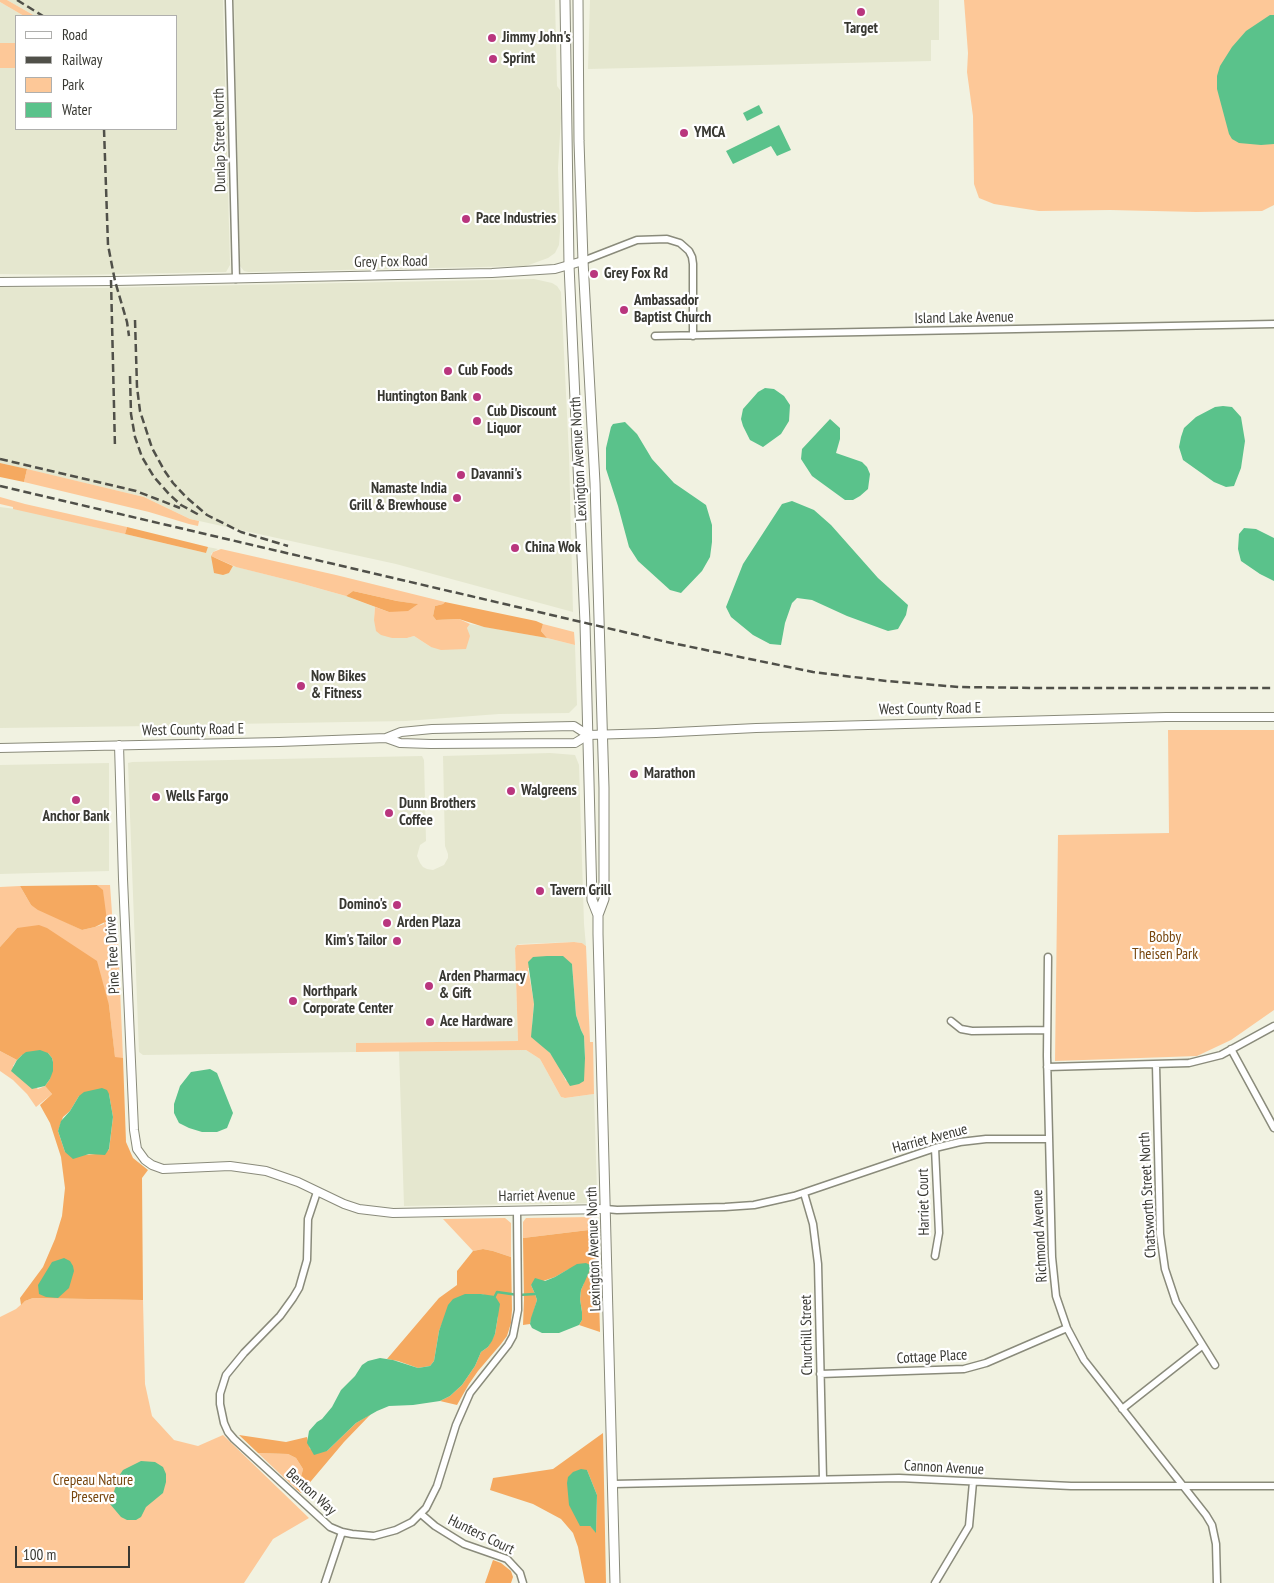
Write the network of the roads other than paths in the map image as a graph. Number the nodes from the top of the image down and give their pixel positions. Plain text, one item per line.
1 (229, 0) edge
2 (565, 0) edge
3 (578, 0) edge
4 (583, 261) junction
5 (570, 265) junction
6 (236, 279) junction
7 (0, 282) edge
8 (1274, 324) edge
9 (655, 336) dead end
10 (693, 336) junction
11 (1274, 717) edge
12 (588, 735) junction
13 (602, 735) junction
14 (386, 738) junction
15 (119, 745) junction
16 (0, 748) edge
17 (598, 915) junction
18 (1048, 957) dead end
19 (951, 1021) dead end
20 (1274, 1026) edge
21 (1047, 1030) junction
22 (1232, 1049) junction
23 (1156, 1064) junction
24 (1047, 1067) junction
25 (1274, 1128) edge
26 (1049, 1139) junction
27 (936, 1148) junction
28 (145, 1160) joint
29 (318, 1192) junction
30 (804, 1193) junction
31 (606, 1209) junction
32 (517, 1210) junction
33 (935, 1256) dead end
34 (1067, 1328) junction
35 (1202, 1346) junction
36 (1215, 1364) dead end
37 (820, 1374) junction
38 (1122, 1409) junction
39 (822, 1479) junction
40 (973, 1482) junction
41 (613, 1484) junction
42 (1274, 1486) edge
43 (1184, 1487) junction
44 (421, 1514) junction
45 (342, 1532) junction
46 (325, 1583) edge
47 (523, 1583) edge
48 (616, 1583) edge
49 (935, 1583) edge
50 (1217, 1583) edge

1 - 6 street, Dunlap Street North
2 - 5 main road, Lexington Avenue North
3 - 4 main road, Lexington Avenue North
4 - 5 street, Grey Fox Road
4 - 10 street, Grey Fox Road
4 - 13 main road, Lexington Avenue North
5 - 6 street, Grey Fox Road
5 - 12 main road, Lexington Avenue North
6 - 7 street, Grey Fox Road
8 - 10 street, Island Lake Avenue
9 - 10 street, Island Lake Avenue
11 - 13 street, West County Road E
12 - 13 street, West County Road E
12 - 14 street, West County Road E
12 - 14 street, West County Road E
12 - 17 main road, Lexington Avenue North
13 - 17 main road, Lexington Avenue North
14 - 15 street, West County Road E
15 - 16 street, West County Road E
15 - 28 street, Pine Tree Drive
17 - 31 main road, Lexington Avenue North
18 - 21 street, Richmond Avenue
19 - 21 street
20 - 22 street
21 - 24 street, Richmond Avenue
22 - 23 street
22 - 25 street
23 - 24 street
23 - 35 street, Chatsworth Street North
24 - 26 street, Richmond Avenue
26 - 27 street, Harriet Avenue
26 - 34 street, Richmond Avenue
27 - 30 street, Harriet Avenue
27 - 33 street, Harriet Court
28 - 29 street, Harriet Avenue
29 - 32 street, Harriet Avenue
29 - 45 street, Benton Way
30 - 31 street, Harriet Avenue
30 - 37 street, Churchill Street
31 - 32 street, Harriet Avenue
31 - 41 main road, Lexington Avenue North
32 - 44 street, Benton Way
34 - 37 street, Cottage Place
34 - 38 street, Richmond Avenue
35 - 36 street, Chatsworth Street North
35 - 38 street
37 - 39 street, Churchill Street
38 - 43 street, Richmond Avenue
39 - 40 street, Cannon Avenue
39 - 41 street, Cannon Avenue
40 - 43 street, Cannon Avenue
40 - 49 street
41 - 48 main road, Lexington Avenue North
42 - 43 street, Cannon Avenue
43 - 50 street, Richmond Avenue
44 - 45 street, Benton Way
44 - 47 street, Hunters Court
45 - 46 street

